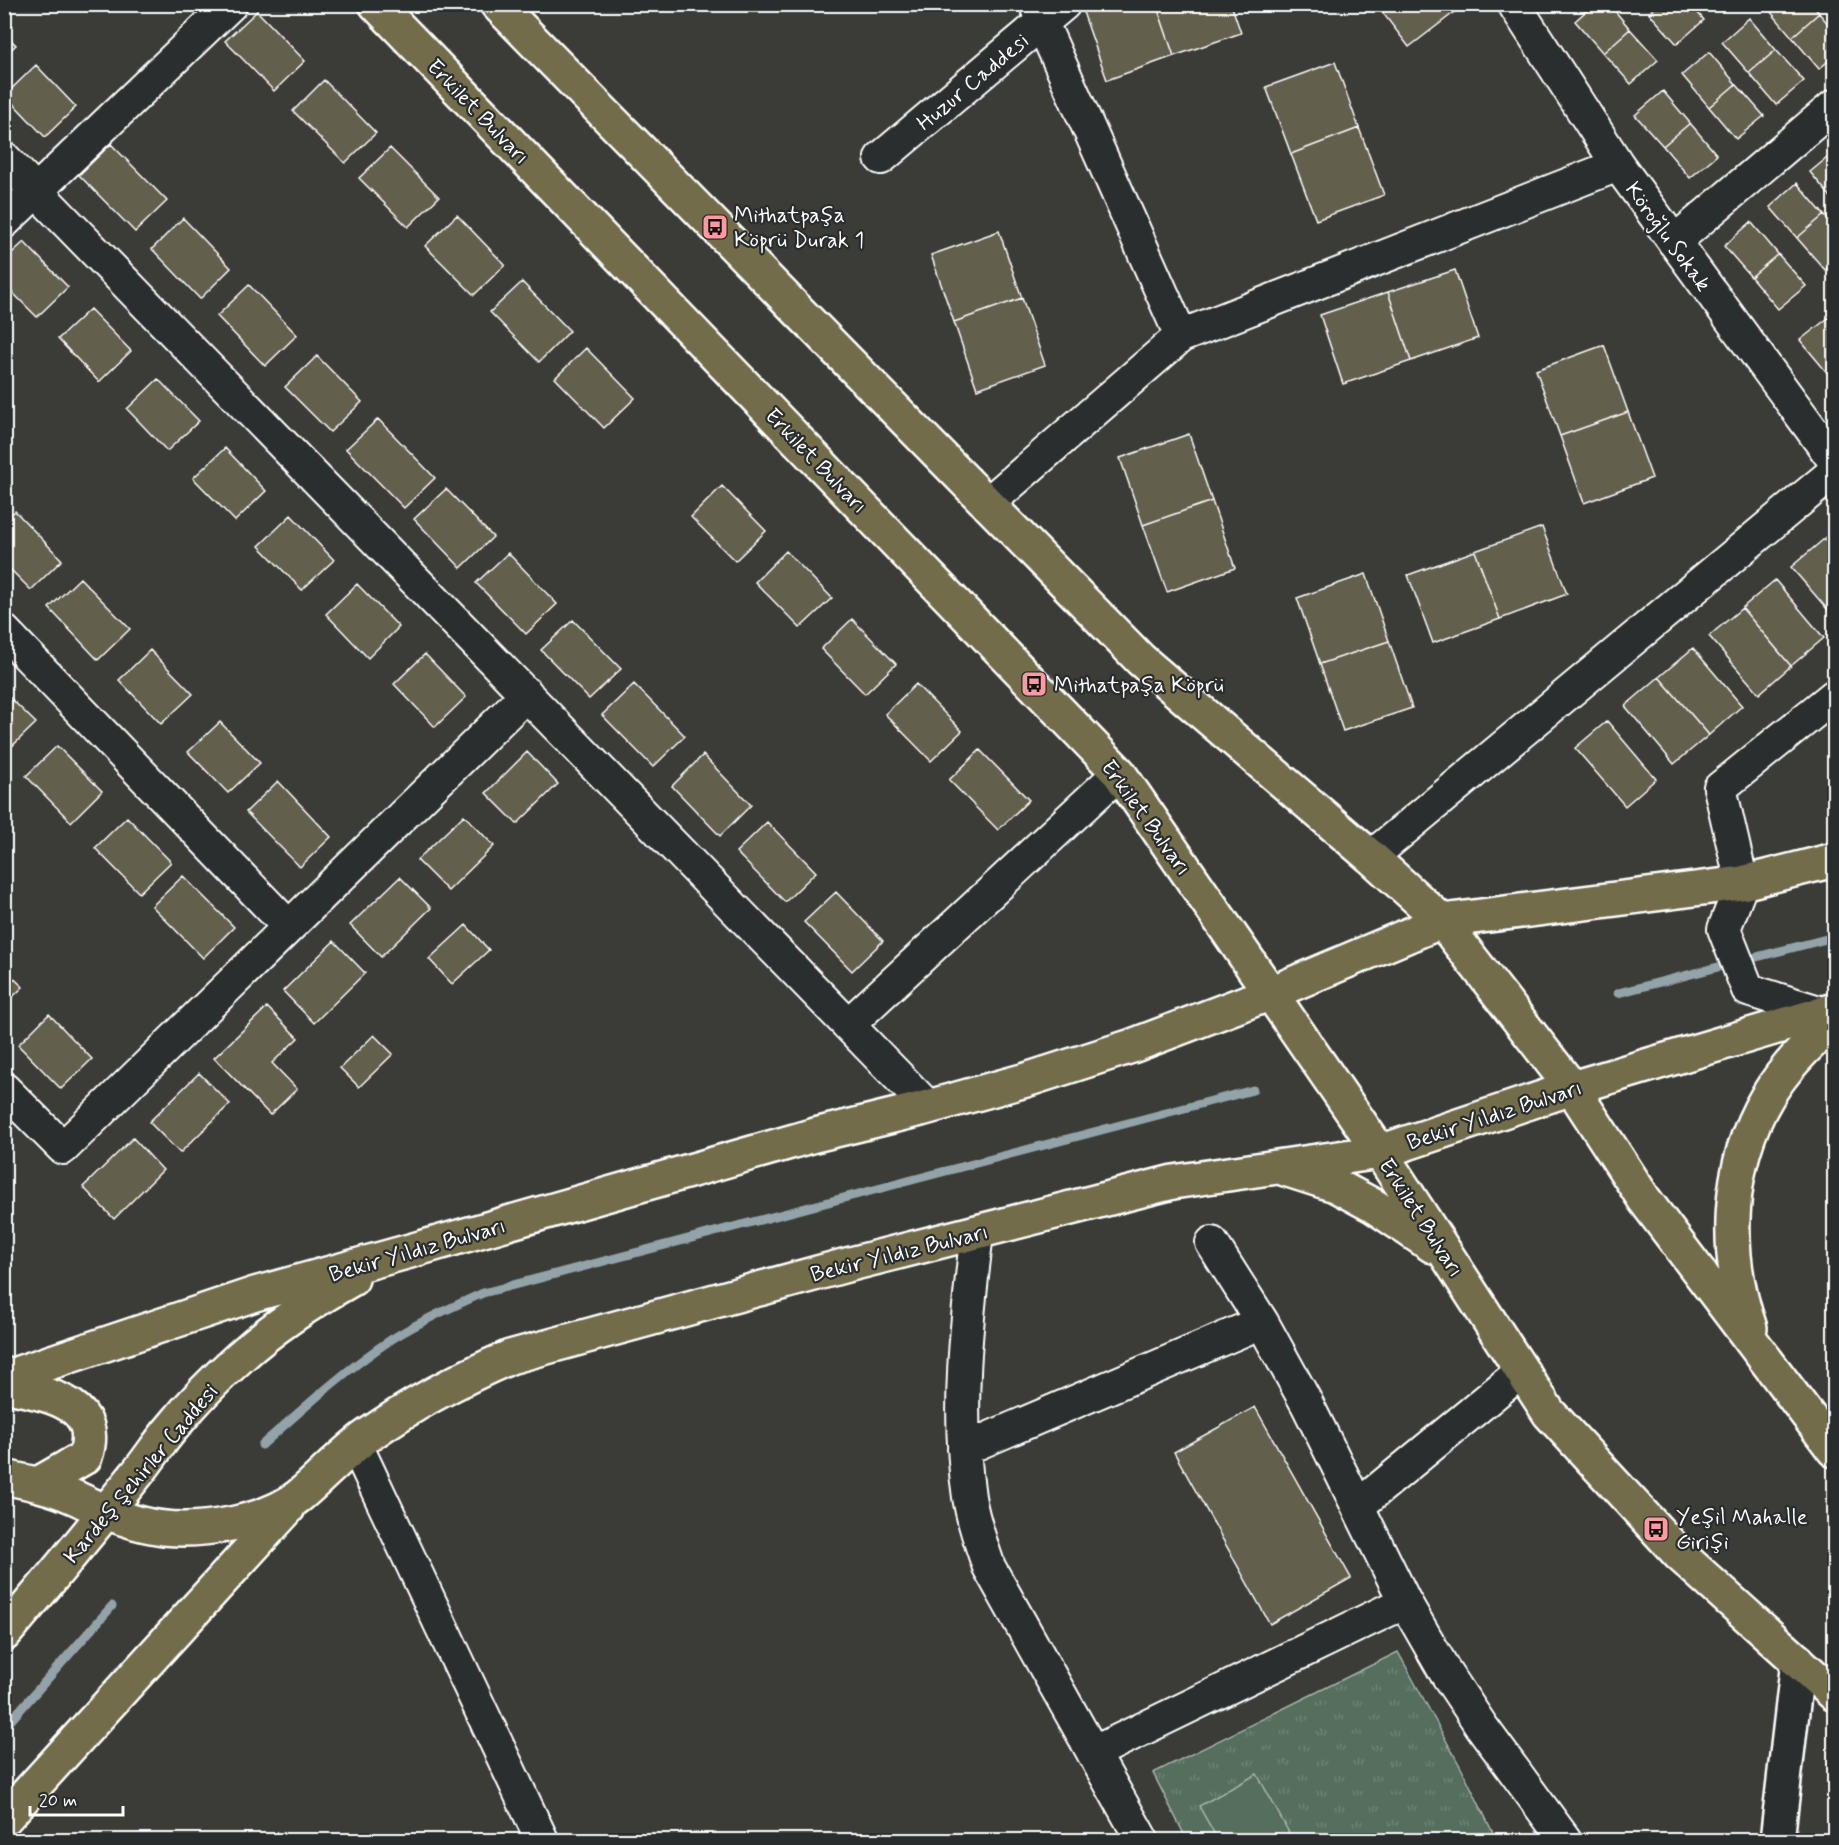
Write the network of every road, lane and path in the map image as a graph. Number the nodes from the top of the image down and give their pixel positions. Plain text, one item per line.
1 (231, 4) edge
2 (376, 4) edge
3 (497, 4) edge
4 (1522, 8) edge
5 (1047, 11) edge
6 (1834, 106) edge
7 (4, 158) edge
8 (881, 159) dead end
9 (1618, 165) junction
10 (37, 191) junction
11 (4, 222) edge
12 (1674, 242) junction
13 (1181, 336) junction
14 (1834, 460) edge
15 (1834, 472) edge
16 (987, 504) junction
17 (4, 631) edge
18 (527, 694) junction
19 (1834, 696) edge
20 (1119, 773) junction
21 (1371, 857) junction
22 (1834, 860) edge
23 (1742, 883) junction
24 (1442, 921) junction
25 (289, 927) junction
26 (1270, 993) junction
27 (1830, 1015) edge
28 (848, 1024) junction
29 (1572, 1088) junction
30 (4, 1089) edge
31 (928, 1107) junction
32 (1380, 1152) junction
33 (1278, 1167) junction
34 (977, 1232) junction
35 (1212, 1243) dead end
36 (410, 1251) junction
37 (1449, 1258) junction
38 (1262, 1322) junction
39 (1756, 1347) junction
40 (1522, 1371) junction
41 (4, 1378) edge
42 (4, 1385) edge
43 (1830, 1433) edge
44 (357, 1445) junction
45 (964, 1449) junction
46 (4, 1477) edge
47 (38, 1484) junction
48 (297, 1498) junction
49 (1358, 1506) junction
50 (106, 1513) junction
51 (1405, 1602) junction
52 (4, 1634) edge
53 (1798, 1661) junction
54 (1834, 1694) edge
55 (1093, 1753) junction
56 (4, 1819) edge
57 (542, 1840) edge
58 (1142, 1840) edge
59 (1563, 1840) edge
60 (1777, 1840) edge

1 - 10 street
2 - 20 main road, Erkilet Bulvarı
3 - 16 main road
4 - 9 street, Köroğlu Sokak
5 - 8 street, Huzur Caddesi
5 - 13 street
6 - 12 street
7 - 10 street
9 - 12 street, Köroğlu Sokak
9 - 13 street
10 - 11 street
10 - 18 street
12 - 14 street, Köroğlu Sokak
13 - 16 street
15 - 21 street
16 - 21 main road
17 - 25 street
18 - 25 street
18 - 28 street
19 - 23 street
20 - 26 main road, Erkilet Bulvarı
20 - 28 street
21 - 24 main road
22 - 23 main road, Bekir Yıldız Bulvarı
23 - 24 main road, Bekir Yıldız Bulvarı
23 - 27 street
24 - 26 main road, Bekir Yıldız Bulvarı
24 - 29 main road
25 - 30 street
26 - 31 main road, Bekir Yıldız Bulvarı
26 - 32 main road, Erkilet Bulvarı
27 - 29 main road, Bekir Yıldız Bulvarı
27 - 39 main road
28 - 31 street
29 - 32 main road, Bekir Yıldız Bulvarı
29 - 39 main road
31 - 36 main road, Bekir Yıldız Bulvarı
32 - 33 main road, Bekir Yıldız Bulvarı
32 - 37 main road, Erkilet Bulvarı
33 - 34 main road, Bekir Yıldız Bulvarı
33 - 37 main road
34 - 44 main road, Bekir Yıldız Bulvarı
34 - 45 street
35 - 38 street
36 - 41 main road, Bekir Yıldız Bulvarı
36 - 50 main road, Kardeş Şehirler Caddesi
37 - 40 main road, Erkilet Bulvarı
38 - 45 street
38 - 49 street
39 - 43 main road
40 - 49 street
40 - 53 main road, Erkilet Bulvarı
42 - 47 main road
44 - 48 main road, Bekir Yıldız Bulvarı
44 - 57 street
45 - 55 street
46 - 47 main road, Bekir Yıldız Bulvarı
47 - 50 main road, Bekir Yıldız Bulvarı
48 - 50 main road, Bekir Yıldız Bulvarı
48 - 56 main road
49 - 51 street
50 - 52 main road, Kardeş Şehirler Caddesi
51 - 55 street
51 - 59 street
53 - 54 main road, Erkilet Bulvarı
53 - 60 street
55 - 58 street

